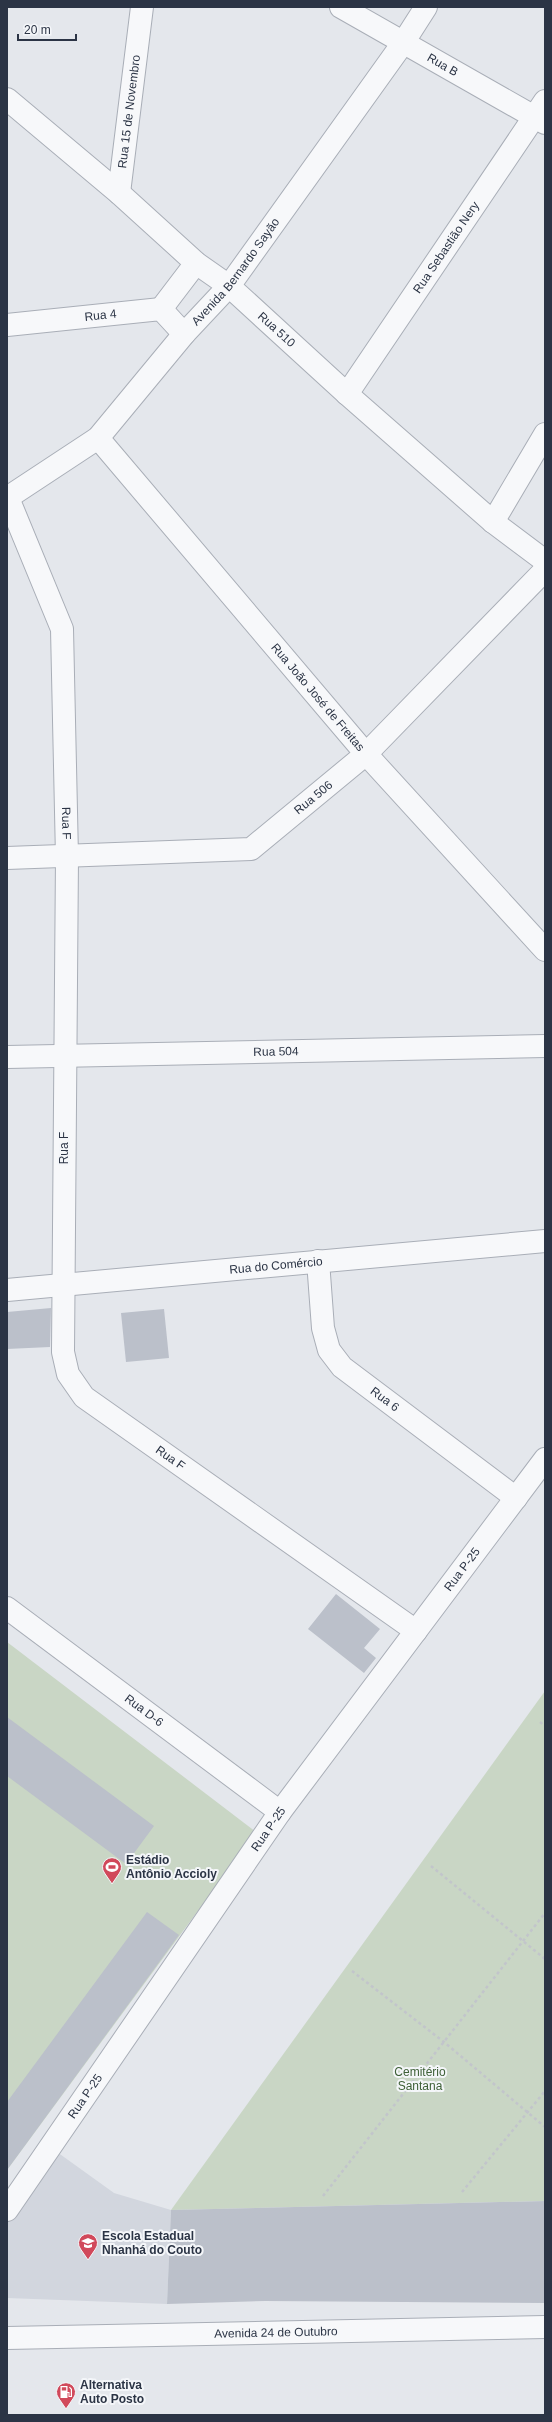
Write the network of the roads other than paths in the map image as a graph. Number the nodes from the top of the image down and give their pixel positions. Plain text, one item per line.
1 (142, 7) edge
2 (341, 7) edge
3 (426, 7) edge
4 (403, 43) junction
5 (7, 99) edge
6 (542, 114) edge
7 (119, 193) junction
8 (196, 263) junction
9 (229, 286) junction
10 (161, 309) junction
11 (7, 325) edge
12 (184, 334) junction
13 (347, 394) junction
14 (545, 434) edge
15 (98, 438) junction
16 (7, 498) edge
17 (493, 522) junction
18 (545, 561) edge
19 (545, 570) edge
20 (366, 754) junction
21 (67, 857) junction
22 (7, 858) edge
23 (545, 950) edge
24 (545, 1046) edge
25 (65, 1056) junction
26 (7, 1057) edge
27 (545, 1241) edge
28 (318, 1261) junction
29 (63, 1285) junction
30 (7, 1290) edge
31 (545, 1458) edge
32 (516, 1498) junction
33 (7, 1608) edge
34 (416, 1631) junction
35 (280, 1812) junction
36 (7, 2210) edge
37 (545, 2327) edge
38 (7, 2338) edge

1 - 7 street, Rua 15 de Novembro
2 - 4 street, Rua B
3 - 4 street, Avenida Bernardo Sayão
4 - 6 street, Rua B
4 - 9 street, Avenida Bernardo Sayão
5 - 7 street, Rua 510
6 - 13 street, Rua Sebastião Nery
7 - 8 street, Rua 510
8 - 9 street, Rua 510
8 - 10 street
9 - 12 street, Avenida Bernardo Sayão
9 - 13 street, Rua 510
10 - 11 street, Rua 4
10 - 12 street
12 - 15 street, Avenida Bernardo Sayão
13 - 17 street, Rua 510
14 - 17 street
15 - 16 street, Avenida Bernardo Sayão
15 - 20 street, Rua João José de Freitas
16 - 21 street, Rua F
17 - 18 street, Rua 510
19 - 20 street, Rua 506
20 - 21 street, Rua 506
20 - 23 street, Rua João José de Freitas
21 - 22 street, Rua 506
21 - 25 street, Rua F
24 - 25 street, Rua 504
25 - 26 street, Rua 504
25 - 29 street, Rua F
27 - 28 street, Rua do Comércio
28 - 29 street, Rua do Comércio
28 - 32 street, Rua 6
29 - 30 street, Rua do Comércio
29 - 34 street, Rua F
31 - 32 street, Rua P-25
32 - 34 street, Rua P-25
33 - 35 street, Rua D-6
34 - 35 street, Rua P-25
35 - 36 street, Rua P-25
37 - 38 street, Avenida 24 de Outubro

